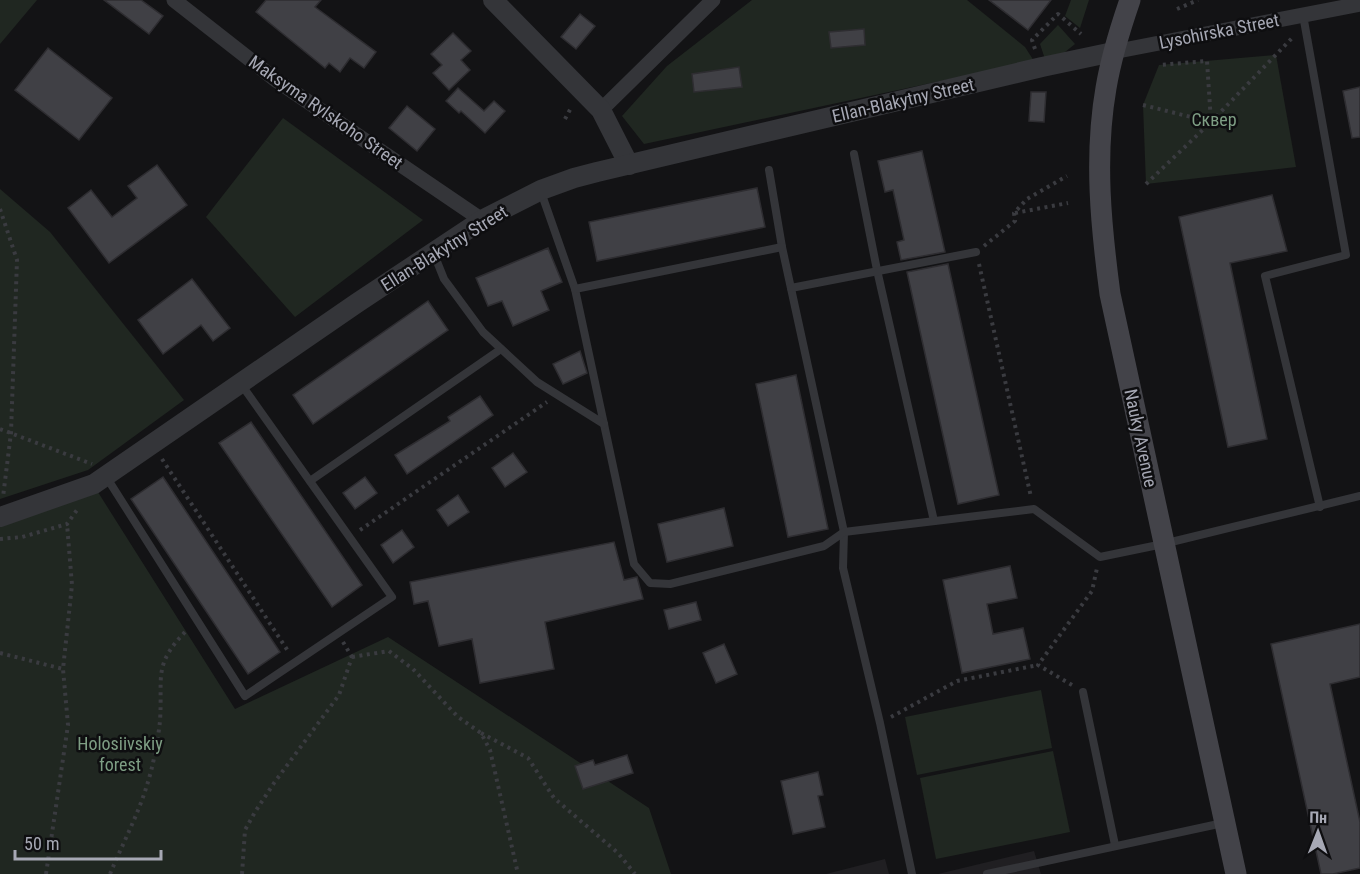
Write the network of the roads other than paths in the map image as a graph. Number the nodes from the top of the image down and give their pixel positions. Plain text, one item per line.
1 (174, 0) edge
2 (493, 0) edge
3 (713, 0) edge
4 (1130, 0) edge
5 (1360, 4) edge
6 (1304, 19) junction
7 (1113, 52) junction
8 (601, 110) junction
9 (854, 154) dead end
10 (629, 165) junction
11 (769, 170) dead end
12 (541, 190) junction
13 (482, 220) junction
14 (782, 247) junction
15 (433, 252) junction
16 (976, 252) road end
17 (877, 270) junction
18 (791, 288) junction
19 (574, 289) junction
20 (501, 349) junction
21 (241, 383) junction
22 (604, 424) junction
23 (100, 476) junction
24 (310, 480) junction
25 (1360, 496) edge
26 (1320, 507) junction
27 (1, 511) edge
28 (934, 521) junction
29 (844, 532) junction
30 (1163, 544) junction
31 (1083, 692) road end
32 (1225, 822) junction
33 (1115, 845) junction
34 (912, 874) edge
35 (987, 874) edge
36 (1236, 874) edge

1 - 13 street, Maksyma Rylskoho Street
2 - 8 street
3 - 8 street
4 - 7 main road, Nauky Avenue
5 - 6 street, Lysohirska Street
6 - 7 street, Lysohirska Street
6 - 26 lane
7 - 10 street, Ellan-Blakytny Street
7 - 30 main road, Nauky Avenue
8 - 10 street
9 - 17 lane
10 - 12 street, Ellan-Blakytny Street
11 - 14 lane
12 - 13 street, Ellan-Blakytny Street
12 - 19 lane
13 - 15 street, Ellan-Blakytny Street
14 - 18 lane
14 - 19 lane
15 - 20 lane
15 - 21 street, Ellan-Blakytny Street
16 - 17 lane
17 - 18 lane
17 - 28 lane
18 - 29 lane
19 - 22 lane
20 - 22 lane
20 - 24 lane
21 - 23 street, Ellan-Blakytny Street
21 - 24 lane
22 - 29 lane
23 - 24 lane
23 - 27 street, Ellan-Blakytny Street
25 - 26 lane
26 - 30 lane
28 - 29 lane
28 - 30 lane
29 - 34 lane
30 - 32 main road, Nauky Avenue
31 - 33 lane
32 - 33 lane
32 - 36 main road, Nauky Avenue
33 - 35 lane

